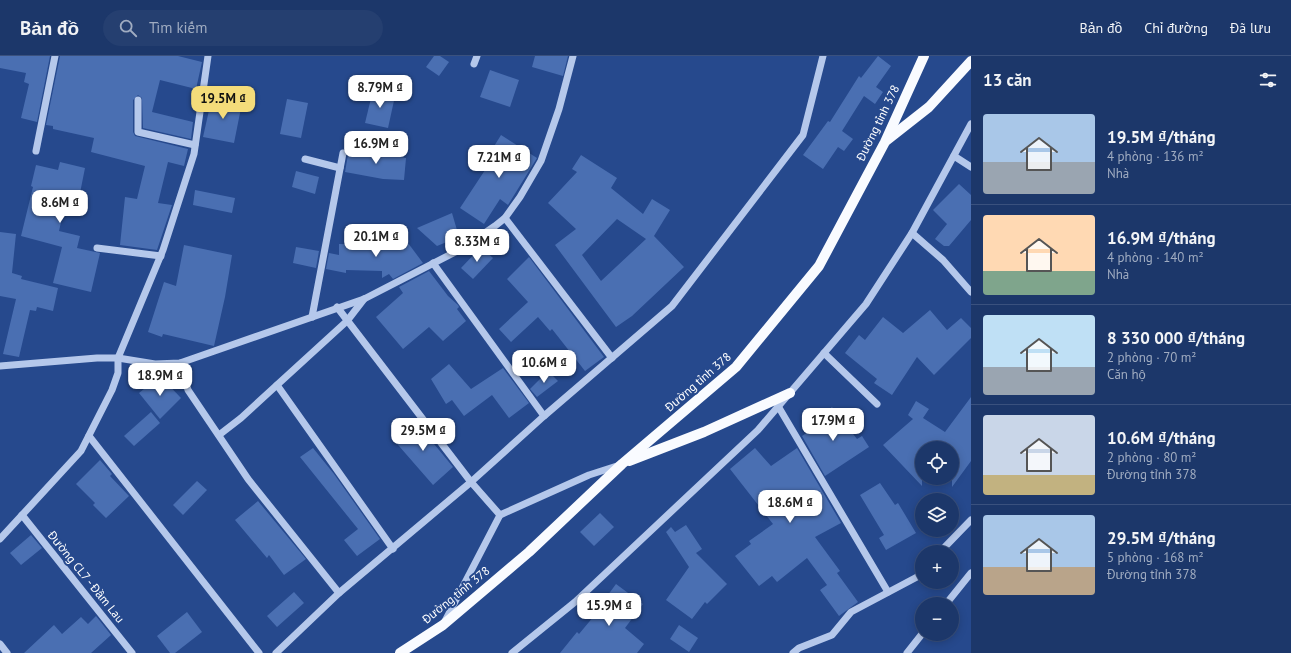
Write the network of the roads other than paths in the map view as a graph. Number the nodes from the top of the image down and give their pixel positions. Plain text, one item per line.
1 (55, 56) edge
2 (208, 56) edge
3 (477, 56) edge
4 (573, 56) edge
5 (824, 56) edge
6 (924, 56) edge
7 (971, 61) edge
8 (474, 64) dead end
9 (138, 100) dead end
10 (971, 124) edge
11 (885, 142) junction
12 (195, 145) junction
13 (36, 151) dead end
14 (343, 153) dead end
15 (954, 156) junction
16 (305, 159) dead end
17 (971, 167) edge
18 (340, 168) junction
19 (505, 218) junction
20 (912, 233) junction
21 (97, 248) dead end
22 (161, 256) junction
23 (434, 263) junction
24 (971, 292) edge
25 (364, 299) junction
26 (337, 307) junction
27 (312, 317) junction
28 (347, 321) junction
29 (824, 353) junction
30 (118, 358) junction
31 (612, 358) junction
32 (180, 363) junction
33 (0, 366) edge
34 (277, 385) junction
35 (790, 393) junction
36 (877, 404) dead end
37 (778, 406) junction
38 (544, 416) junction
39 (219, 435) junction
40 (88, 436) junction
41 (622, 464) junction
42 (471, 482) junction
43 (22, 515) junction
44 (500, 515) junction
45 (971, 520) edge
46 (0, 539) edge
47 (947, 545) edge
48 (393, 549) junction
49 (971, 573) edge
50 (915, 578) edge
51 (888, 592) junction
52 (339, 593) junction
53 (952, 597) edge
54 (443, 625) junction
55 (916, 641) edge
56 (0, 644) edge
57 (8, 653) edge
58 (132, 653) edge
59 (259, 653) edge
60 (276, 653) edge
61 (400, 653) edge
62 (512, 653) edge
63 (793, 653) edge
64 (906, 653) edge

1 - 13 street
2 - 12 street
3 - 8 street
4 - 19 street
5 - 31 street
6 - 11 main road, Đường tỉnh 378
7 - 11 main road
9 - 12 street
10 - 15 street
11 - 41 main road, Đường tỉnh 378
12 - 22 street
14 - 18 street
15 - 17 street
15 - 20 street
16 - 18 street
18 - 27 street
19 - 23 street
19 - 31 street
20 - 24 street
20 - 29 street
21 - 22 street
22 - 30 street
23 - 25 street
23 - 38 street
25 - 26 street
25 - 28 street
26 - 27 street
26 - 28 street
27 - 32 street
28 - 34 street
28 - 42 street
29 - 35 street
29 - 36 street
30 - 32 street
30 - 33 street
30 - 40 street
31 - 38 street
32 - 39 street
34 - 39 street
34 - 48 street
35 - 37 street
35 - 41 main road
37 - 51 street
37 - 62 street
38 - 42 street
39 - 52 street
40 - 43 street
40 - 59 street
41 - 44 street
41 - 54 main road, Đường tỉnh 378
42 - 44 street
42 - 48 street
43 - 46 street
43 - 58 street, Đường CL7 - Đầm Lau
44 - 54 street
45 - 47 street
48 - 52 street
49 - 53 street
50 - 51 street
51 - 63 street
52 - 60 street
54 - 61 main road, Đường tỉnh 378
55 - 64 street
56 - 57 street

